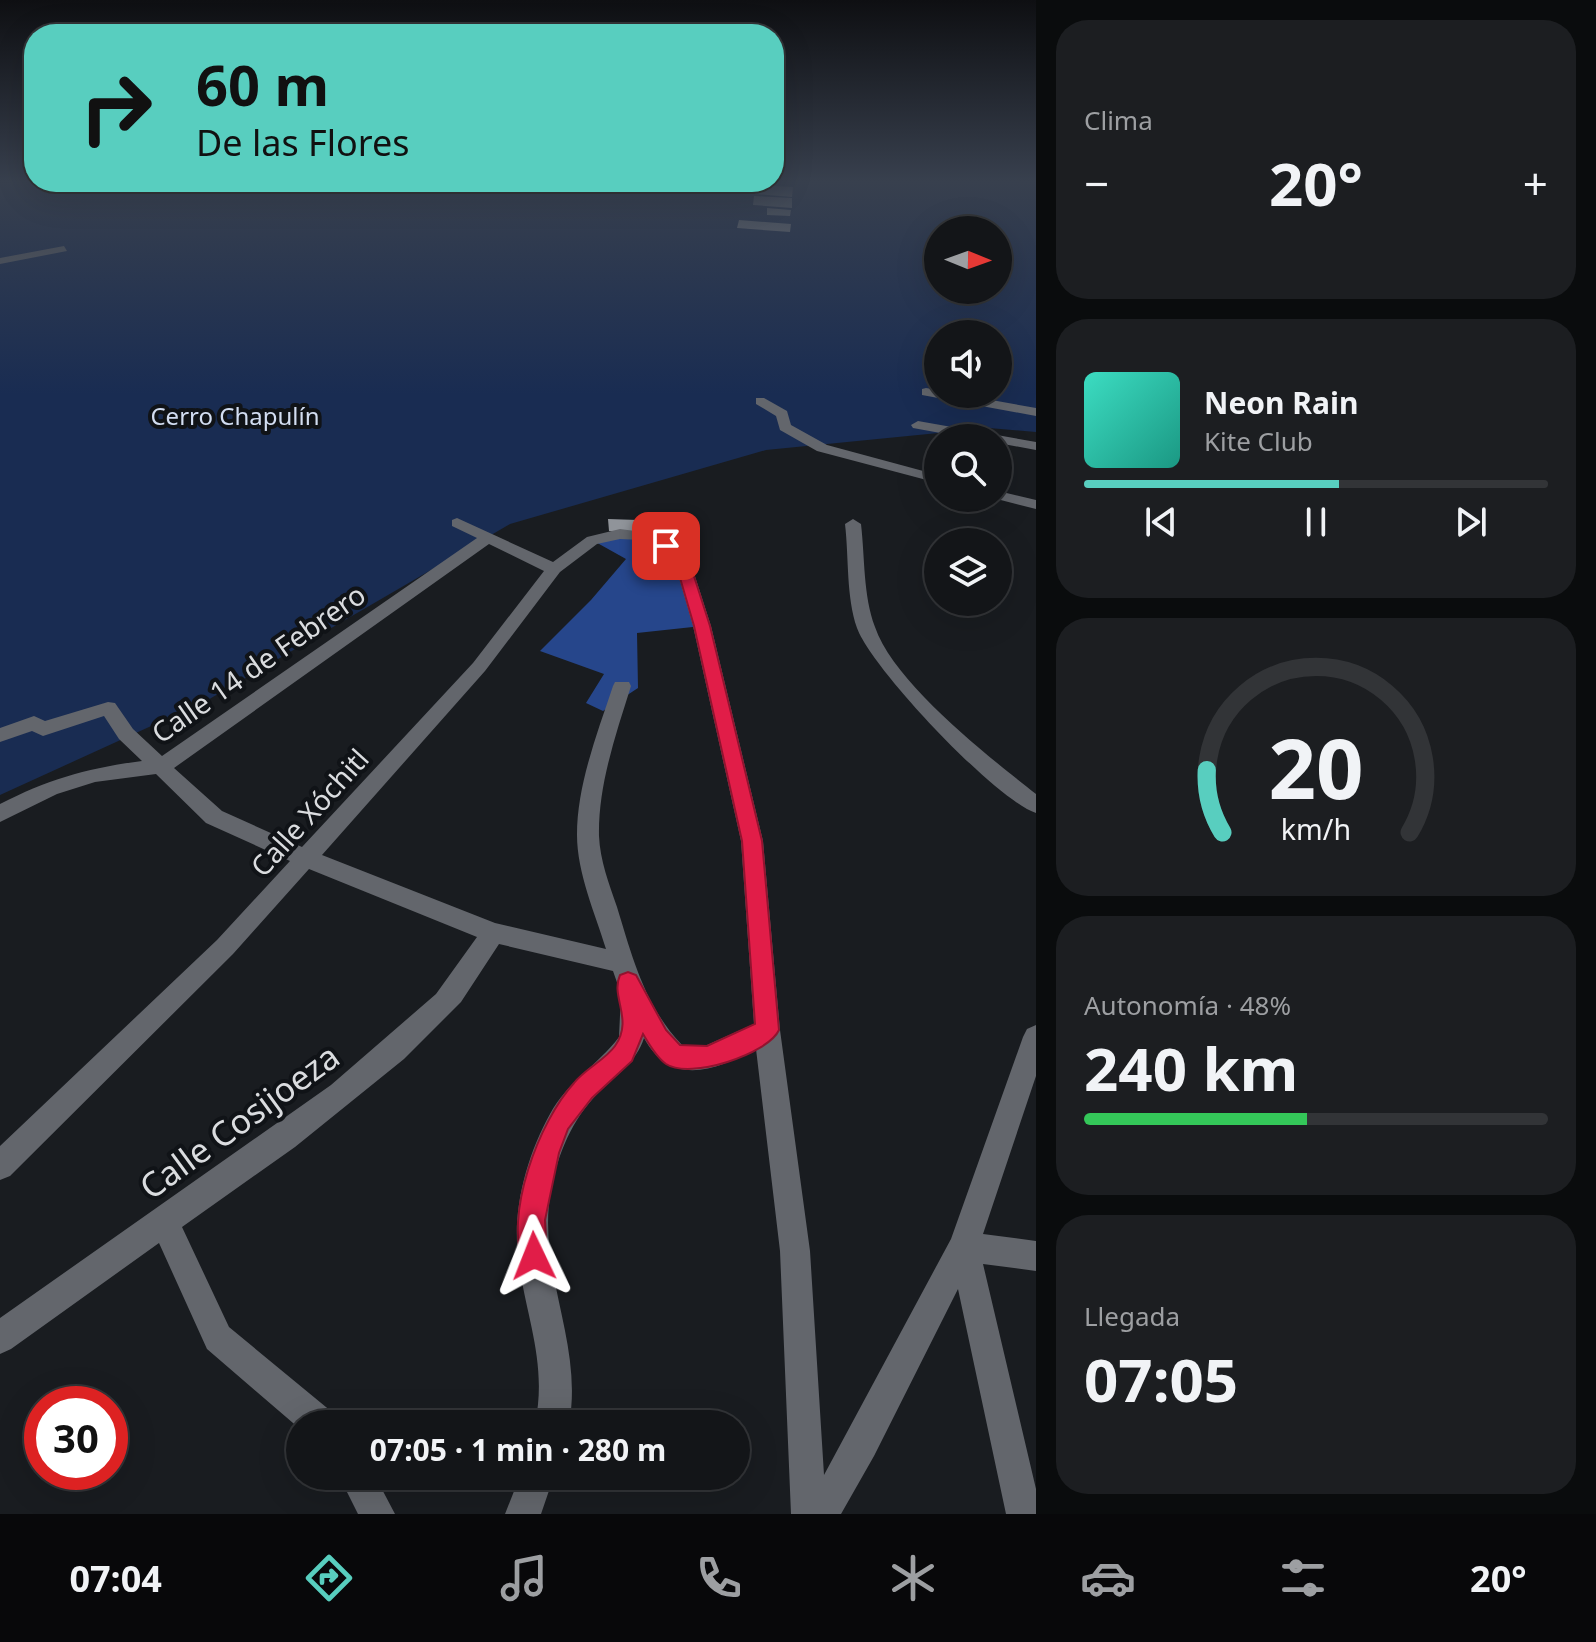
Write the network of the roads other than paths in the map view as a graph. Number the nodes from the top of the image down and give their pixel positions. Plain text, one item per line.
1 (45, 253) edge
2 (0, 261) edge
3 (760, 401) dead end
4 (1012, 408) edge
5 (1036, 412) edge
6 (918, 425) dead end
7 (924, 426) edge
8 (1012, 442) edge
9 (1036, 446) edge
10 (924, 475) edge
11 (1012, 499) edge
12 (1036, 505) edge
13 (457, 523) dead end
14 (853, 524) dead end
15 (486, 539) junction
16 (554, 569) junction
17 (622, 686) dead end
18 (0, 735) edge
19 (162, 766) junction
20 (1036, 805) edge
21 (0, 814) edge
22 (305, 858) junction
23 (493, 933) junction
24 (625, 973) junction
25 (767, 1030) junction
26 (1036, 1037) edge
27 (0, 1166) edge
28 (164, 1220) junction
29 (964, 1246) junction
30 (1036, 1256) edge
31 (0, 1338) edge
32 (303, 1410) edge
33 (556, 1410) edge
34 (364, 1490) edge
35 (532, 1490) edge
36 (377, 1514) edge
37 (523, 1514) edge
38 (809, 1514) edge
39 (821, 1514) edge
40 (1024, 1514) edge

1 - 2 street
3 - 10 street
4 - 5 street
6 - 7 street
8 - 9 street
11 - 12 street
13 - 15 street
14 - 20 street
15 - 16 street
15 - 19 street, Calle 14 de Febrero
16 - 22 street, Calle Xóchitl
16 - 25 street, Calle Xóchitl
17 - 24 street
18 - 19 street
19 - 21 street, Calle 14 de Febrero
19 - 22 street
22 - 23 street
22 - 27 street, Calle Xóchitl
23 - 24 street
23 - 28 street, Calle Cosijoeza
24 - 25 street
24 - 33 street
25 - 38 street
26 - 29 street
28 - 31 street, Calle Cosijoeza
28 - 32 street
29 - 30 street
29 - 39 street
29 - 40 street
34 - 36 street
35 - 37 street

